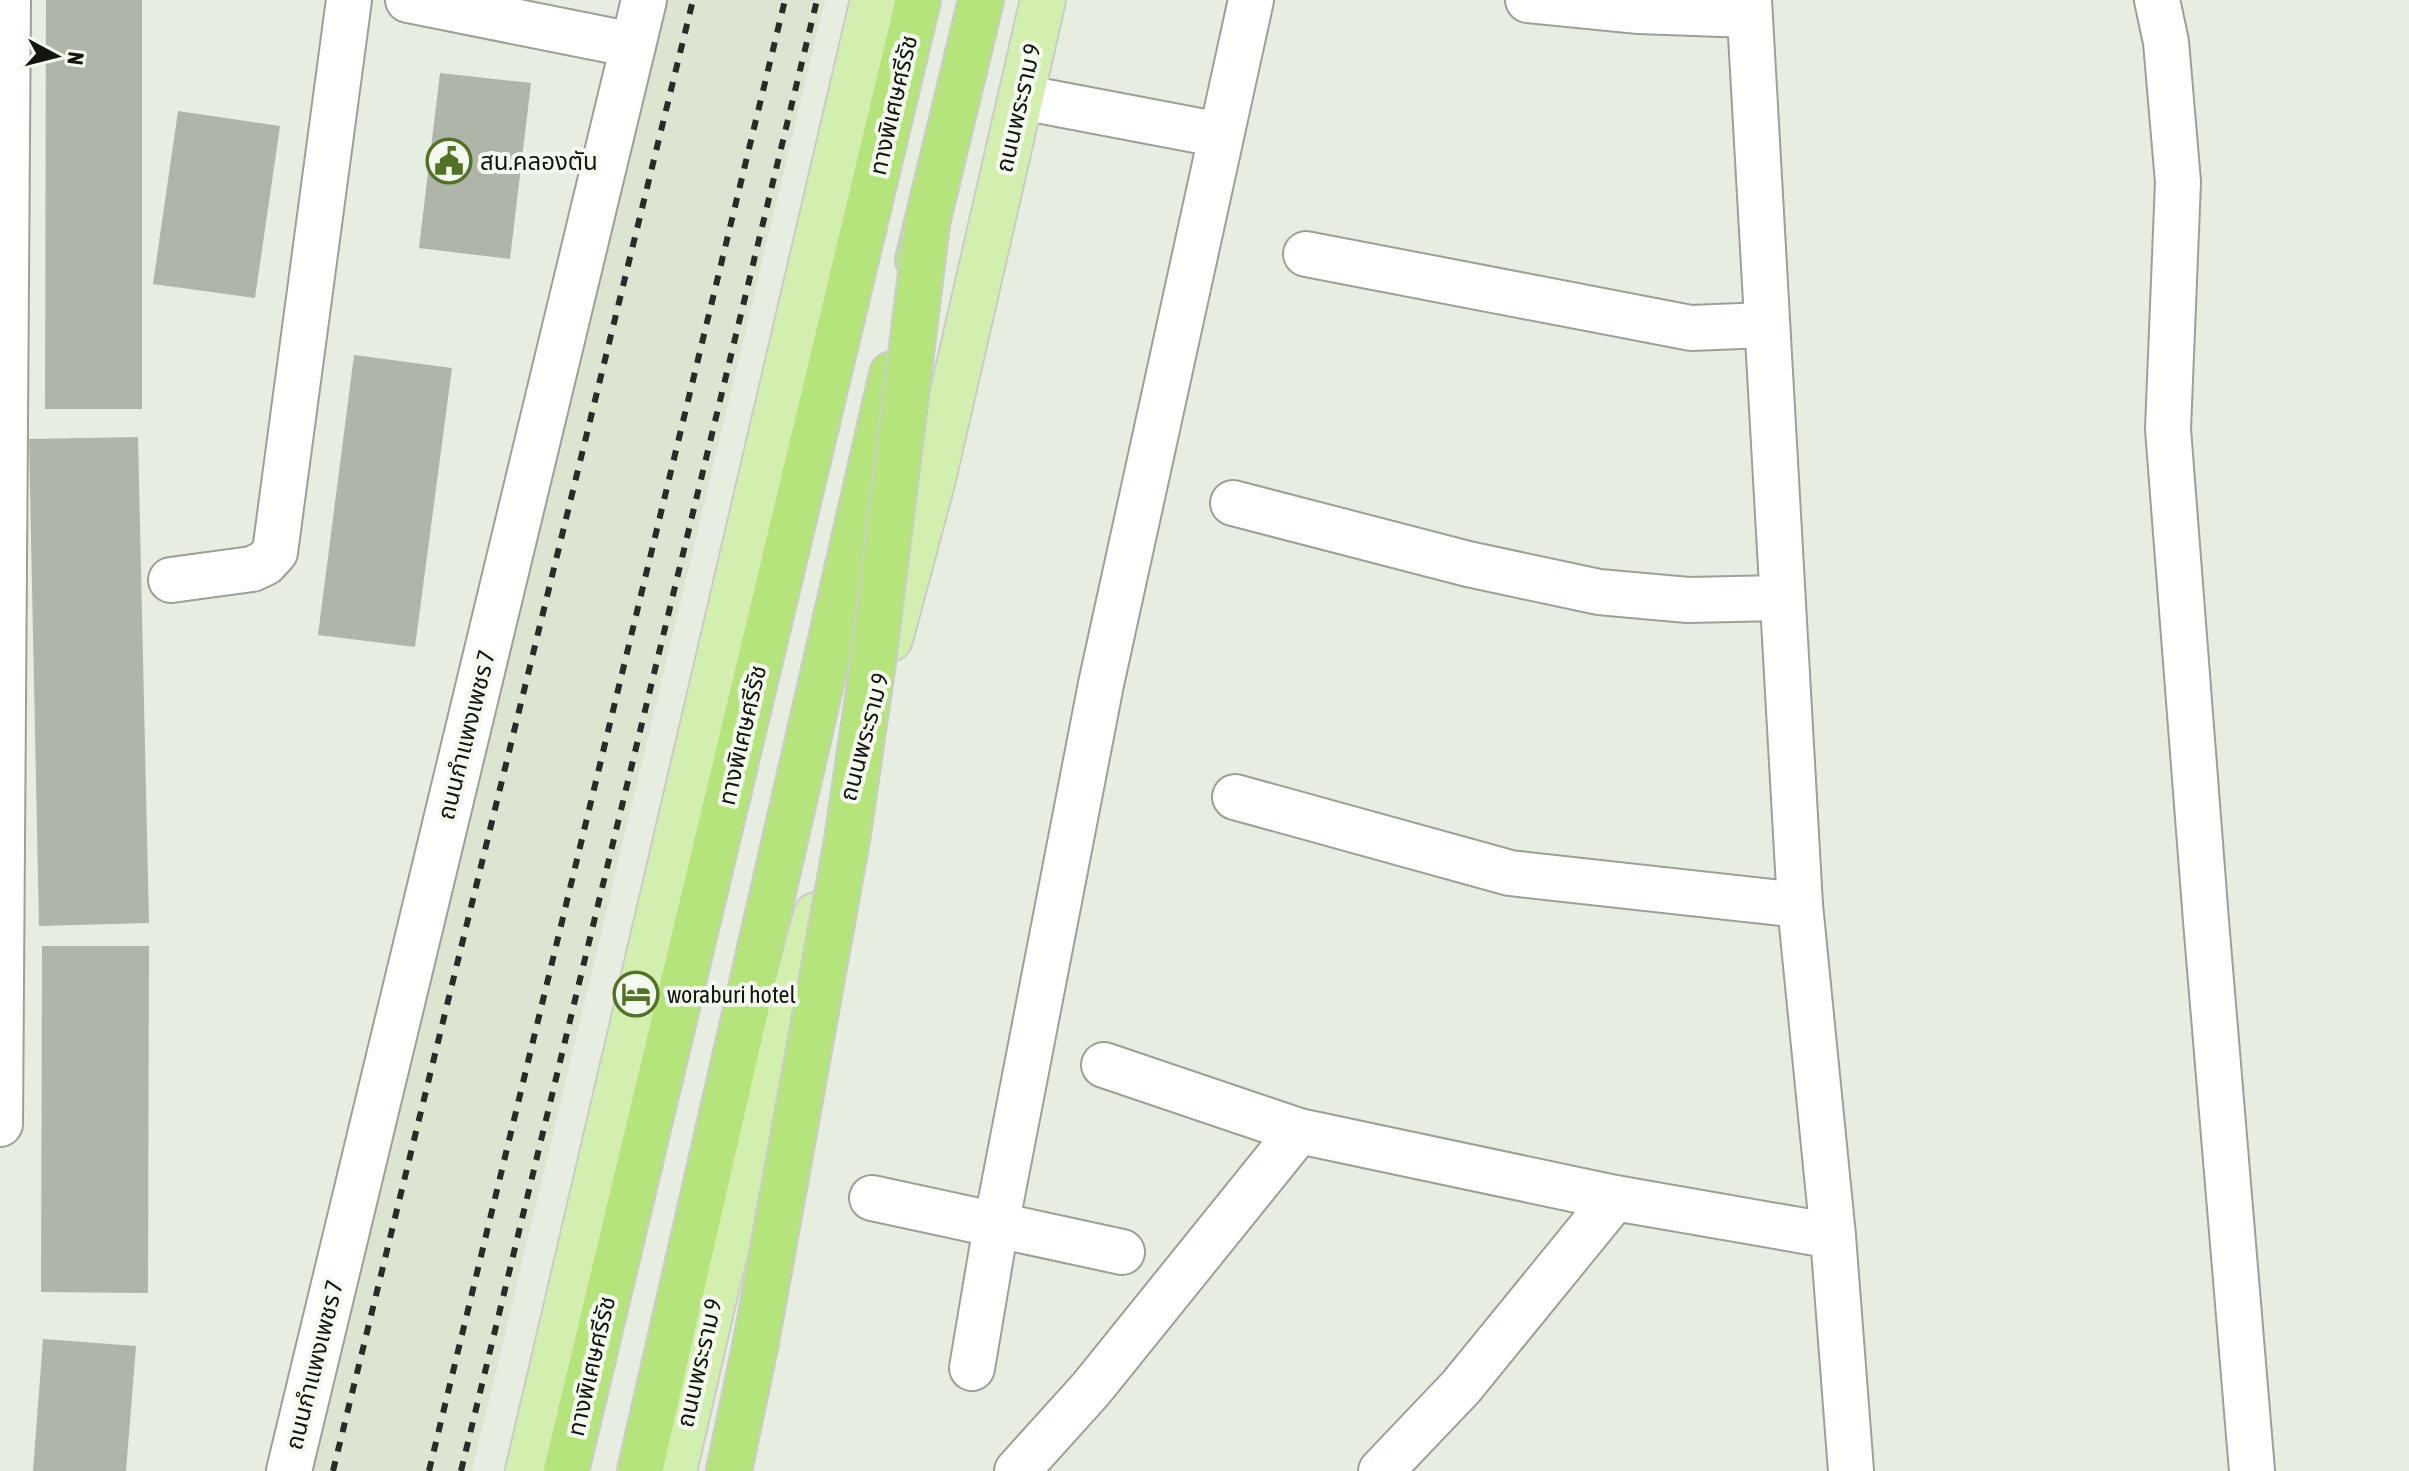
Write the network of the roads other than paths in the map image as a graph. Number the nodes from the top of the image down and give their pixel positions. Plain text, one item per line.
1 (8, 0) edge
2 (349, 0) edge
3 (408, 0) edge
4 (644, 0) edge
5 (873, 0) edge
6 (918, 0) edge
7 (981, 0) edge
8 (1043, 0) edge
9 (1251, 0) edge
10 (1528, 0) edge
11 (2157, 0) edge
12 (1749, 8) edge
13 (633, 45) junction
14 (1021, 97) junction
15 (1221, 135) junction
16 (4, 177) edge
17 (927, 224) junction
18 (1306, 254) dead end
19 (1766, 325) junction
20 (1233, 503) dead end
21 (171, 580) dead end
22 (1781, 598) junction
23 (1235, 797) dead end
24 (1800, 905) junction
25 (1104, 1065) dead end
26 (0, 1124) edge
27 (1299, 1131) junction
28 (872, 1198) dead end
29 (1615, 1198) junction
30 (996, 1226) junction
31 (1833, 1236) junction
32 (1122, 1252) dead end
33 (972, 1368) dead end
34 (1850, 1470) edge
35 (289, 1471) edge
36 (528, 1471) edge
37 (566, 1471) edge
38 (640, 1471) edge
39 (674, 1471) edge
40 (729, 1471) edge
41 (1017, 1471) edge
42 (1381, 1471) edge
43 (2252, 1471) edge

1 - 16 street
2 - 21 street
3 - 13 street
4 - 13 street, ถนนกำแพงเพชร 7
5 - 36 main road
6 - 37 highway, ทางพิเศษศรีรัช
7 - 17 highway
8 - 14 main road, ถนนพระราม 9
9 - 15 street
10 - 12 street
11 - 43 street
12 - 19 street
13 - 35 street, ถนนกำแพงเพชร 7
14 - 15 street
14 - 39 main road, ถนนพระราม 9
15 - 30 street
16 - 26 street
17 - 38 highway, bridge
17 - 40 highway, bridge
18 - 19 street
19 - 22 street
20 - 22 street
22 - 24 street
23 - 24 street
24 - 31 street
25 - 27 street
27 - 29 street
27 - 41 street
28 - 30 street
29 - 31 street
29 - 42 street
30 - 32 street
30 - 33 street
31 - 34 street

